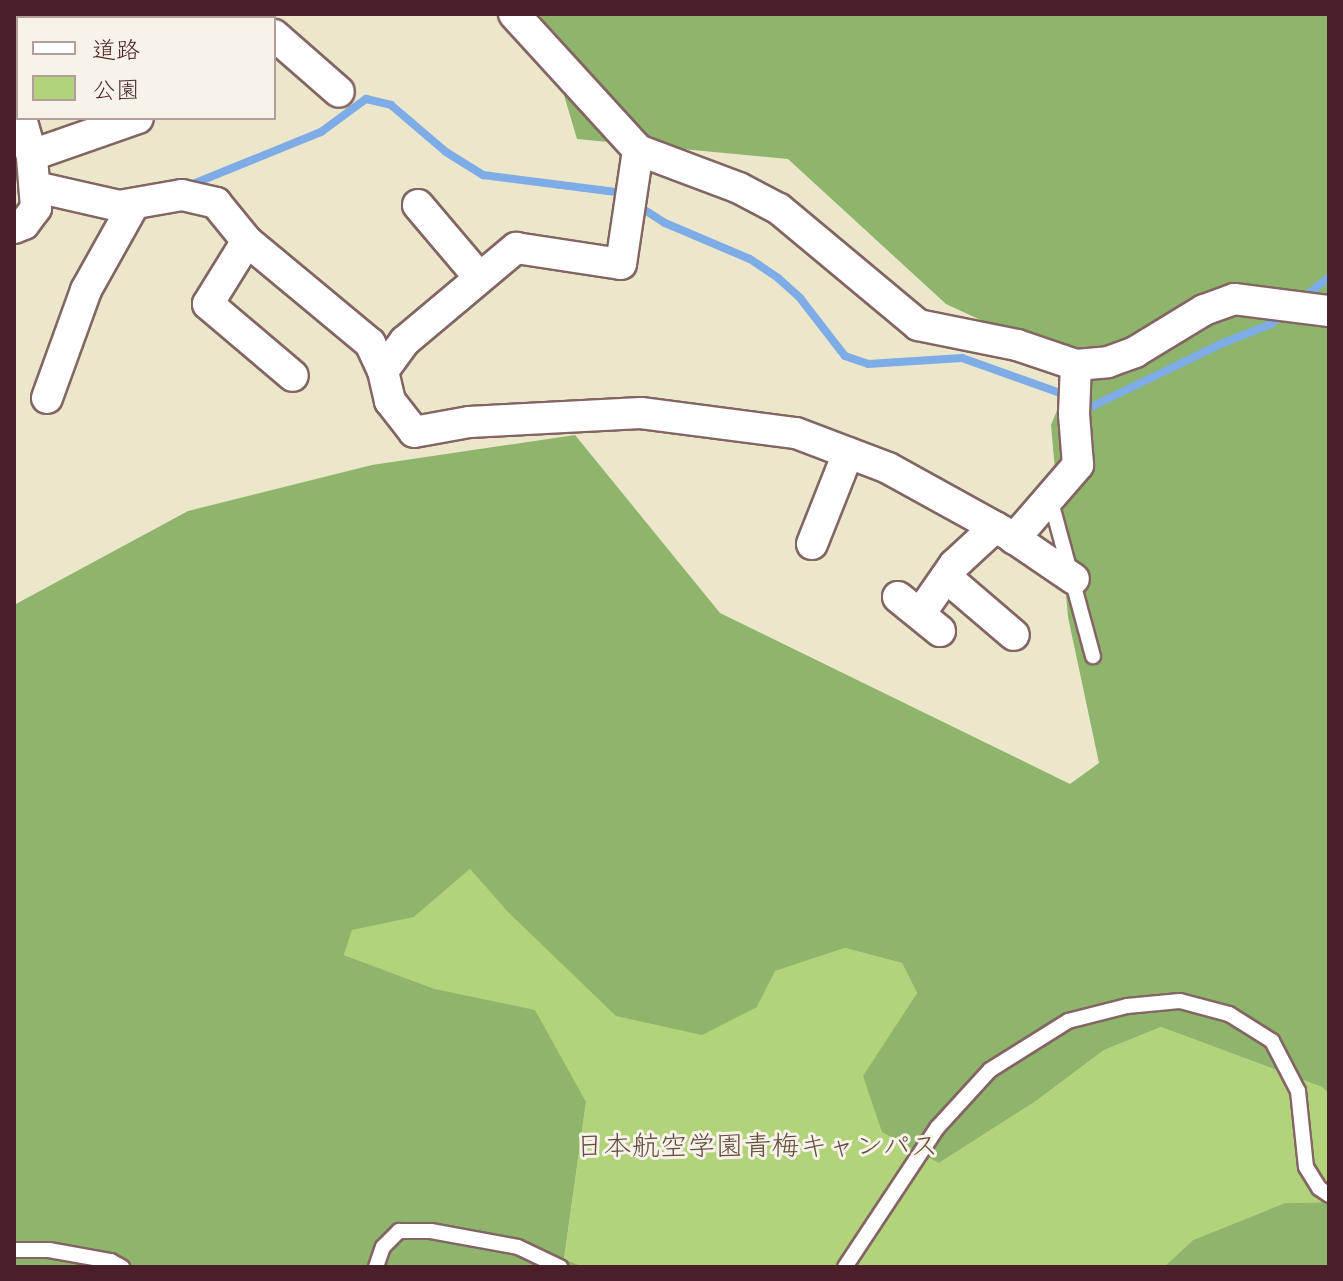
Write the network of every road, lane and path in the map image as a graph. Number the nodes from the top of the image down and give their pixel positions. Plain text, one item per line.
1 (514, 14) edge
2 (276, 37) edge
3 (339, 92) dead end
4 (22, 120) edge
5 (132, 120) edge
6 (638, 150) junction
7 (32, 156) junction
8 (36, 187) junction
9 (134, 204) junction
10 (418, 205) dead end
11 (14, 228) edge
12 (247, 241) junction
13 (479, 277) junction
14 (1329, 311) edge
15 (1076, 365) junction
16 (383, 371) junction
17 (293, 376) dead end
18 (47, 398) dead end
19 (848, 453) junction
20 (1050, 497) junction
21 (1004, 533) junction
22 (812, 544) dead end
23 (946, 577) junction
24 (1074, 579) junction
25 (919, 614) dead end
26 (1014, 635) dead end
27 (1093, 656) dead end
28 (1329, 1195) edge
29 (14, 1250) edge
30 (122, 1267) edge
31 (376, 1267) edge
32 (560, 1267) edge
33 (845, 1267) edge

1 - 6 street
2 - 3 street
4 - 7 street
5 - 7 street
6 - 13 street
6 - 15 street
7 - 8 street
8 - 9 street
8 - 11 street
9 - 12 street
9 - 18 street
10 - 13 street
12 - 16 street
12 - 17 street
13 - 16 street
14 - 15 street
15 - 20 street
16 - 19 street
19 - 21 street
19 - 22 street
20 - 21 street
20 - 24 lane
21 - 23 street
21 - 24 street
23 - 25 street
23 - 26 street
24 - 27 lane
28 - 33 lane
29 - 30 lane
31 - 32 lane

